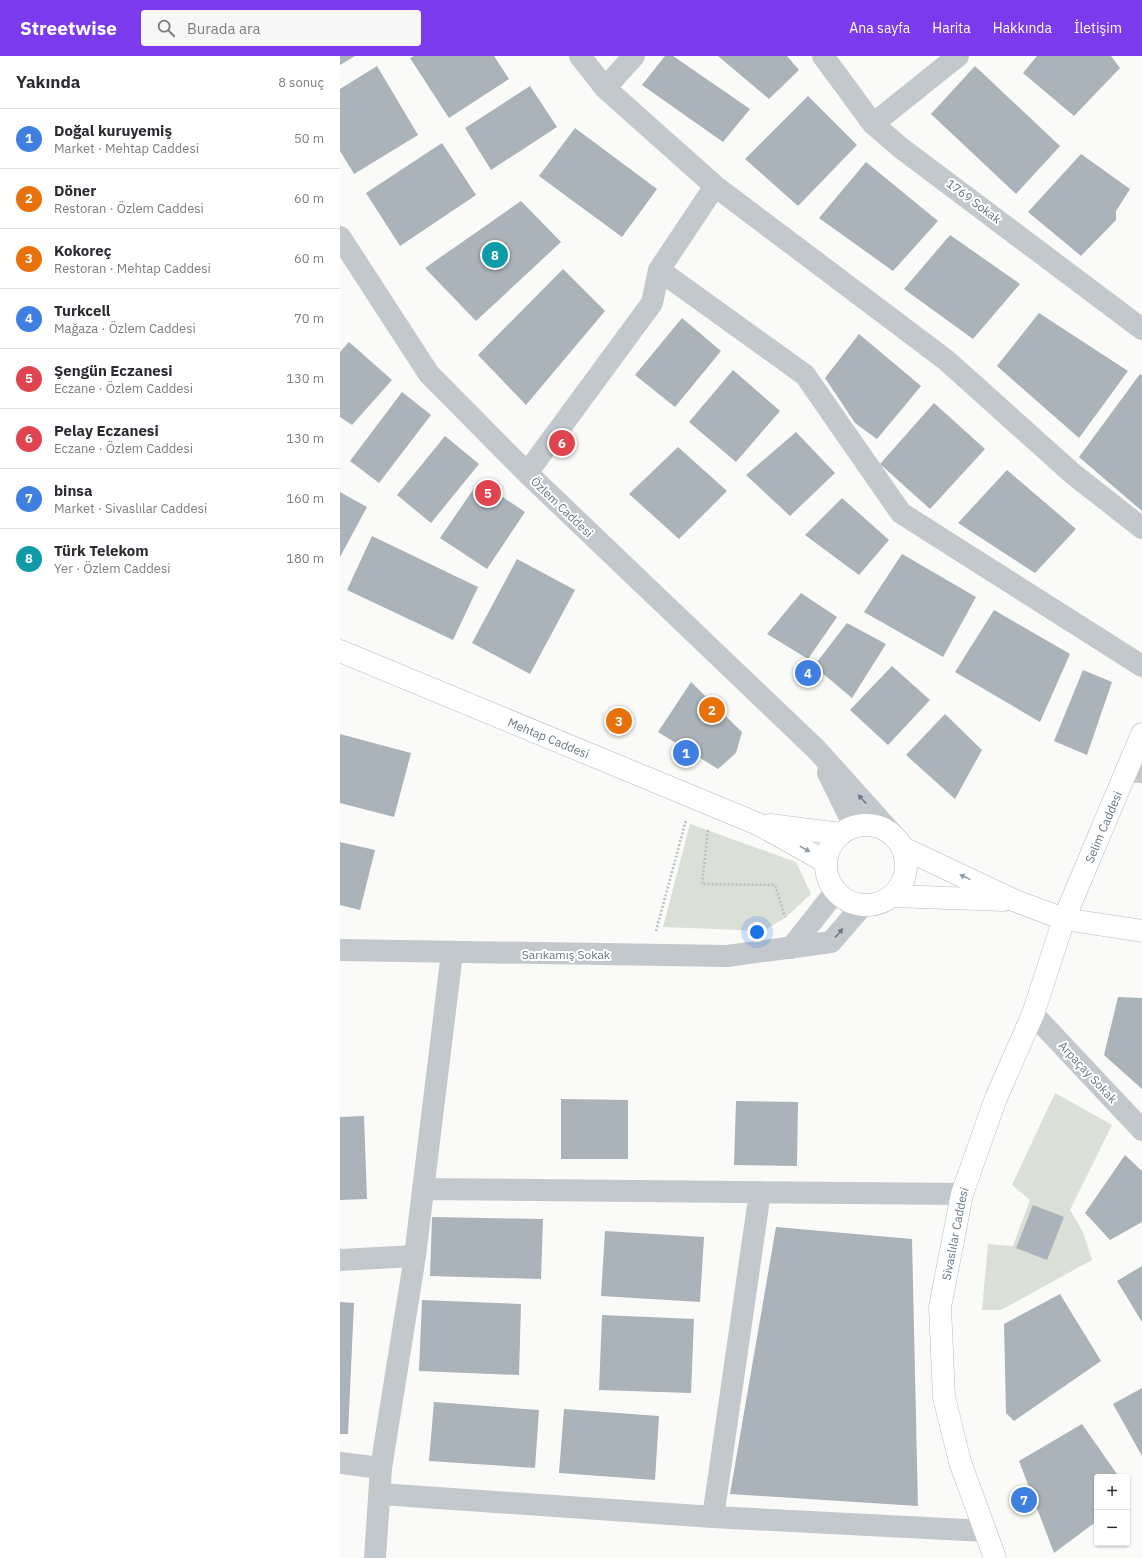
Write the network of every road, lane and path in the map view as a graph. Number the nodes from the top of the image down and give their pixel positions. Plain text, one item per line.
1 (580, 56) edge
2 (634, 56) edge
3 (823, 56) edge
4 (958, 56) edge
5 (605, 88) junction
6 (873, 124) junction
7 (715, 186) junction
8 (340, 237) edge
9 (659, 270) junction
10 (1142, 329) edge
11 (527, 473) junction
12 (1142, 528) edge
13 (340, 651) edge
14 (1142, 666) edge
15 (1142, 734) edge
16 (817, 750) junction
17 (1134, 771) edge
18 (701, 800) junction
19 (758, 824) junction
20 (847, 830) junction
21 (900, 843) junction
22 (826, 862) junction
23 (836, 891) junction
24 (892, 896) junction
25 (1013, 900) junction
26 (863, 905) junction
27 (785, 918) dead end
28 (1064, 919) junction
29 (1142, 931) edge
30 (791, 948) junction
31 (340, 950) edge
32 (452, 953) junction
33 (650, 954) junction
34 (1033, 1014) junction
35 (1142, 1130) edge
36 (423, 1189) junction
37 (760, 1192) junction
38 (962, 1194) junction
39 (415, 1256) junction
40 (340, 1260) edge
41 (340, 1463) edge
42 (380, 1468) junction
43 (380, 1494) junction
44 (713, 1517) junction
45 (985, 1531) junction
46 (376, 1558) edge
47 (995, 1558) edge

1 - 5 street
2 - 5 street
3 - 6 street, 1769 Sokak
4 - 6 street
5 - 7 street
6 - 10 street, 1769 Sokak
7 - 9 street
7 - 12 street
8 - 11 street, Özlem Caddesi
9 - 11 street
9 - 14 street
11 - 16 street, Özlem Caddesi
13 - 18 main road, Mehtap Caddesi
15 - 17 main road, Selim Caddesi
16 - 20 street
21 -> 16 street, Özlem Caddesi
17 - 28 main road, Selim Caddesi
18 - 19 main road, Mehtap Caddesi
18 - 27 path
18 - 33 path
19 - 20 main road
19 -> 22 main road
20 - 21 main road
20 - 22 main road
21 - 24 main road
25 -> 21 main road
22 - 23 main road
23 - 26 main road
23 - 30 street
24 - 25 main road
24 - 26 main road
25 - 28 main road
30 -> 26 street, Sarıkamış Sokak
28 - 29 main road
28 - 34 main road, Sivaslılar Caddesi
30 - 33 street, Sarıkamış Sokak
31 - 32 street, Sarıkamış Sokak
32 - 33 street, Sarıkamış Sokak
32 - 36 street
34 - 35 street, Arpaçay Sokak
34 - 38 main road, Sivaslılar Caddesi
36 - 37 street
36 - 39 street
37 - 38 street
37 - 44 street
38 - 45 main road, Sivaslılar Caddesi
39 - 40 street
39 - 42 street
41 - 42 street
42 - 43 street
43 - 44 street
43 - 46 street
44 - 45 street
45 - 47 main road, Sivaslılar Caddesi

